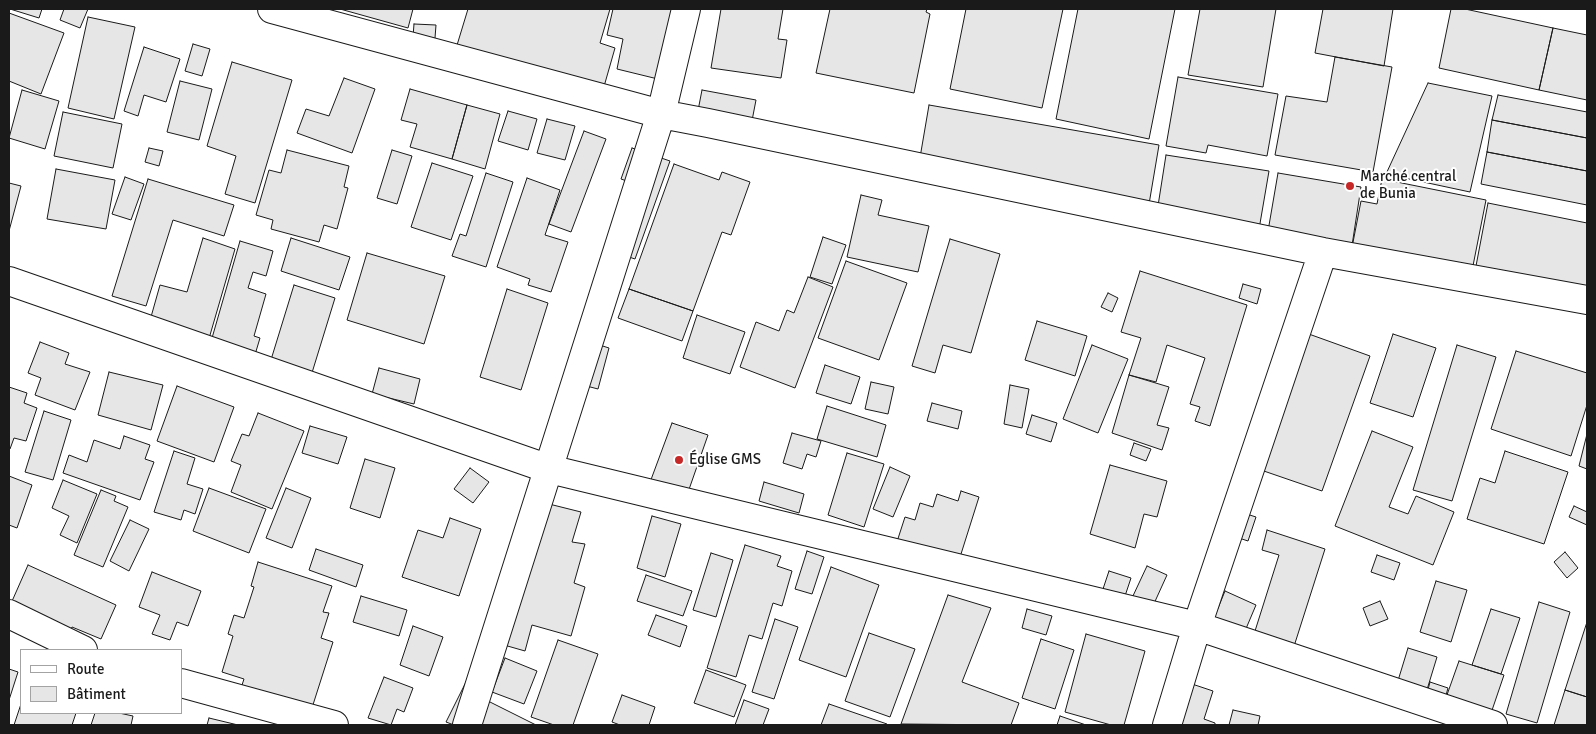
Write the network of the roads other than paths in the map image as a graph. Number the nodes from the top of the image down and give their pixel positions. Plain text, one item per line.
1 (272, 9) edge
2 (686, 9) edge
3 (661, 114) junction
4 (1323, 252) junction
5 (9, 281) edge
6 (1587, 300) edge
7 (549, 469) junction
8 (9, 614) edge
9 (1197, 626) junction
10 (81, 649) edge
11 (182, 683) edge
12 (334, 725) edge
13 (467, 725) edge
14 (1167, 725) edge
15 (1494, 725) edge

1 - 3 street
2 - 3 street
3 - 4 street
3 - 7 street
4 - 6 street
4 - 9 street
5 - 7 street
7 - 9 street
7 - 13 street
8 - 10 street
9 - 14 street
9 - 15 street
11 - 12 street

